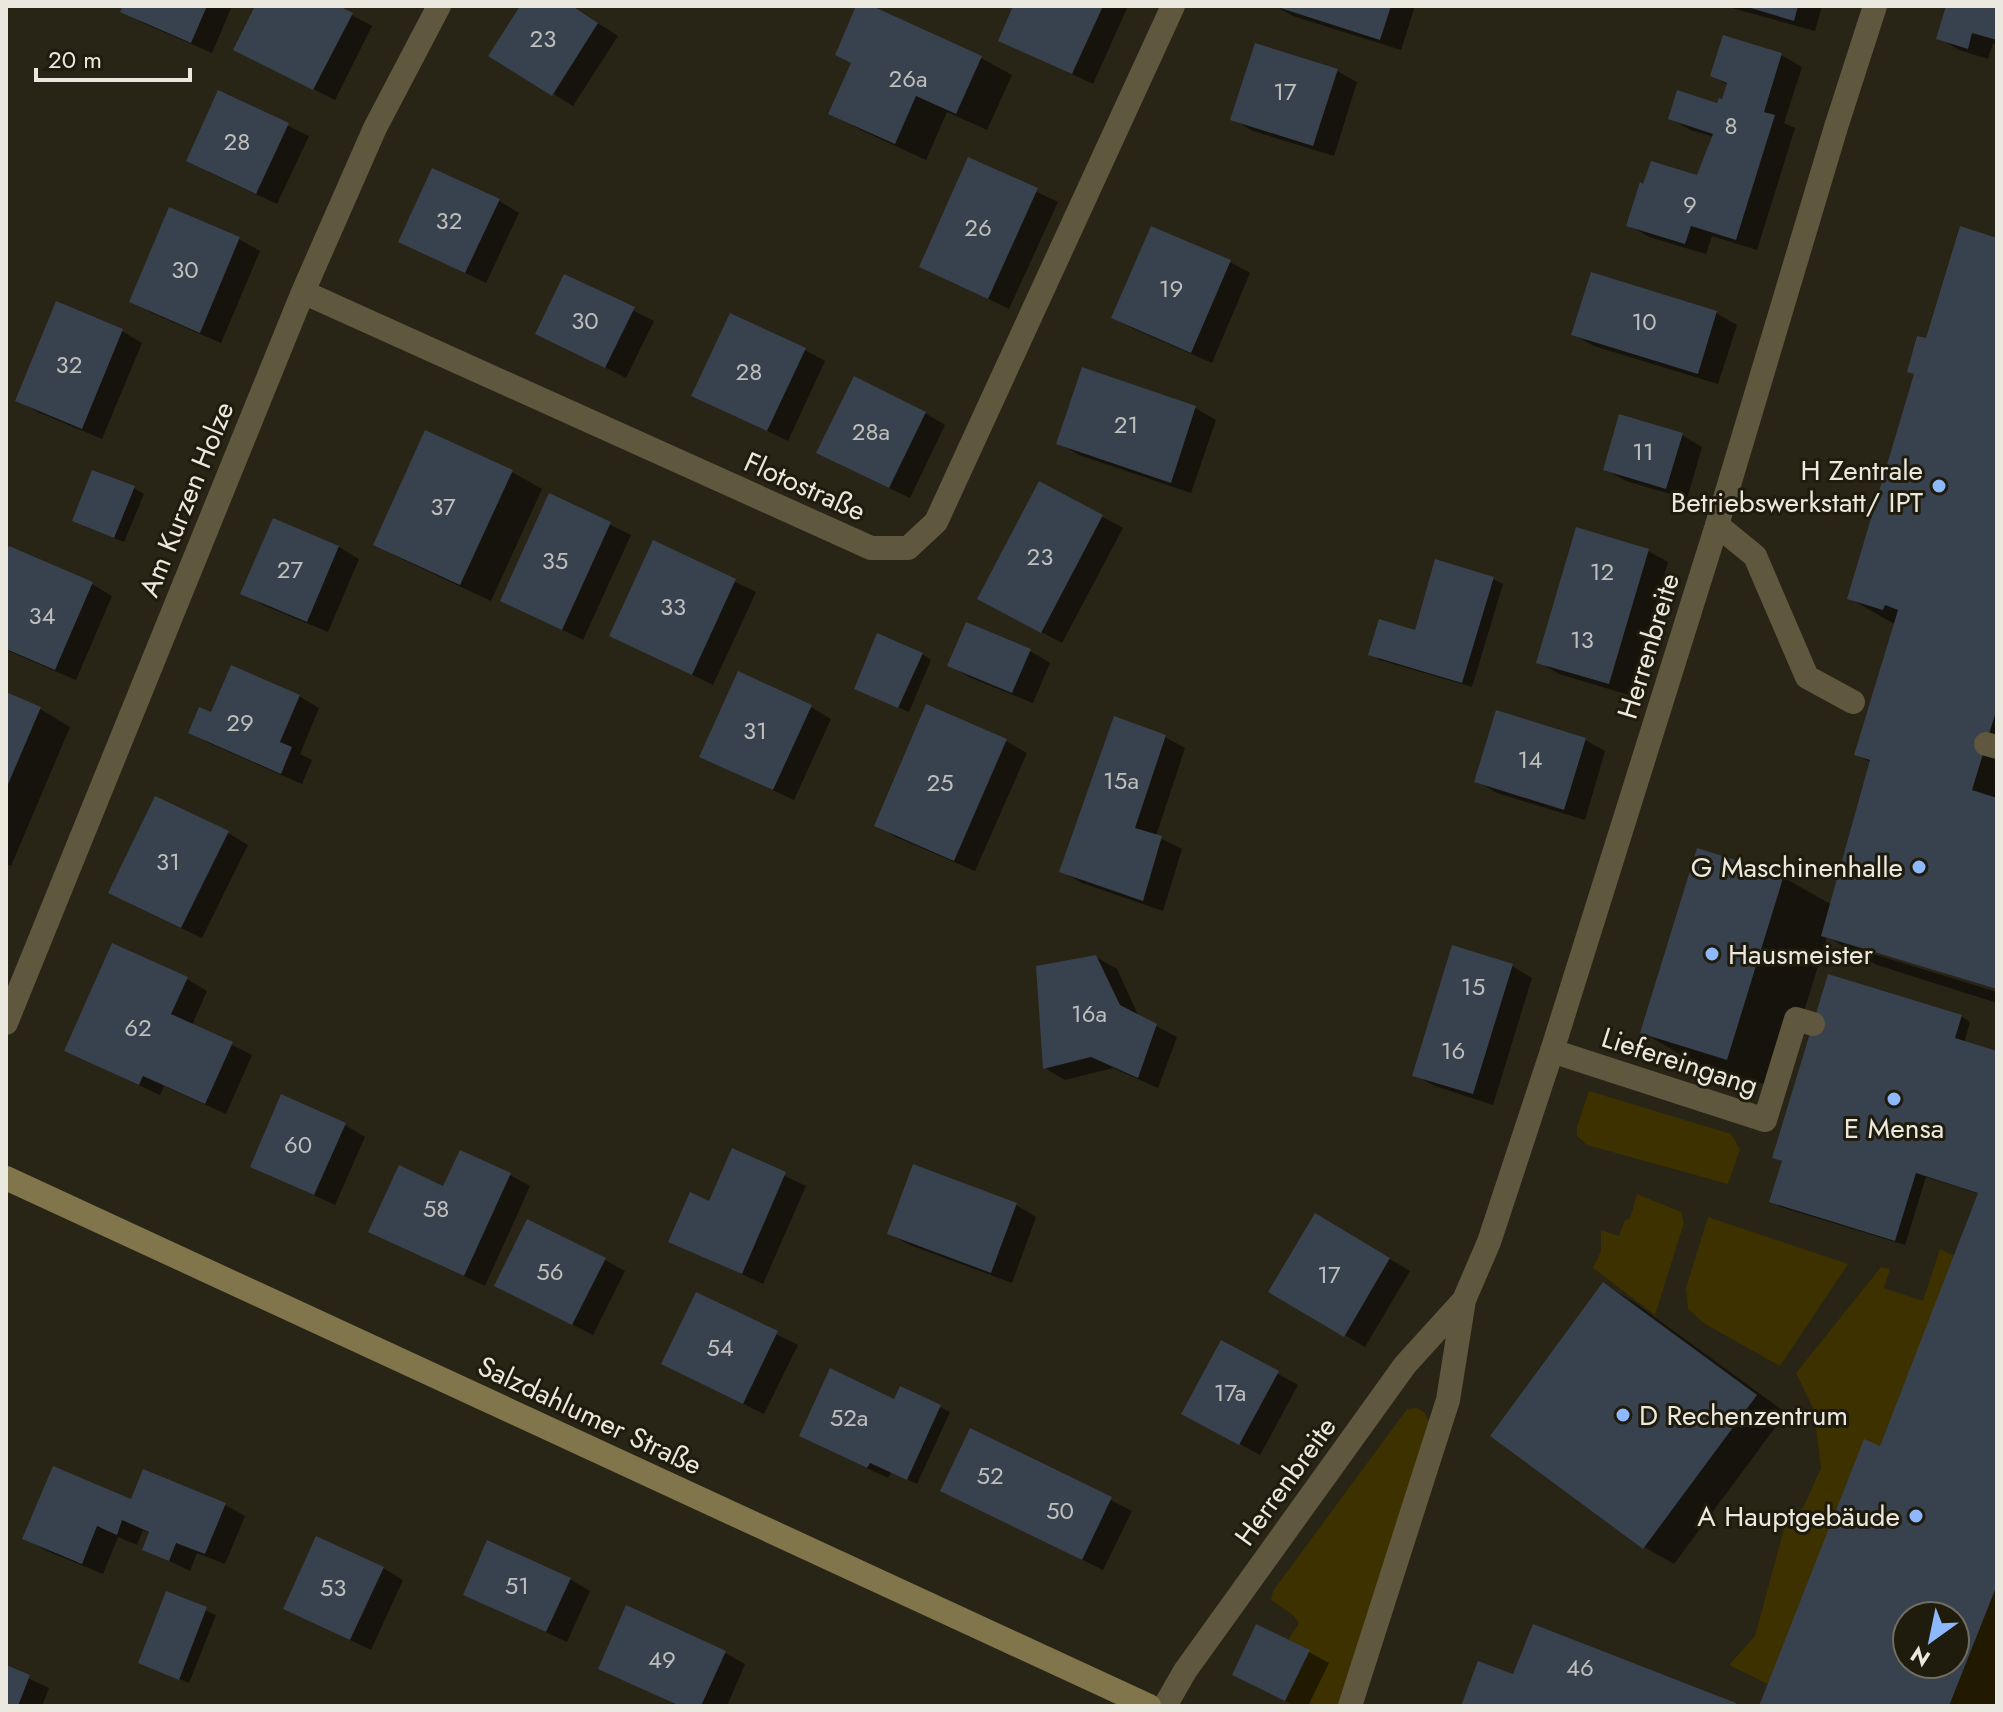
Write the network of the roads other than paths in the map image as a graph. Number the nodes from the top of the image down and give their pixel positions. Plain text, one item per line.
1 (439, 6) edge
2 (1173, 6) edge
3 (1875, 6) edge
4 (303, 292) junction
5 (1717, 525) junction
6 (1853, 702) dead end
7 (6, 1023) edge
8 (1813, 1024) dead end
9 (1552, 1051) junction
10 (6, 1178) edge
11 (1464, 1300) junction
12 (1149, 1706) edge
13 (1165, 1706) edge
14 (1350, 1706) edge

1 - 4 street, Am Kurzen Holze
2 - 4 street, Flotostraße
3 - 5 street, Herrenbreite
4 - 7 street, Am Kurzen Holze
5 - 6 street
5 - 9 street, Herrenbreite
8 - 9 street, Liefereingang
9 - 11 street, Herrenbreite
10 - 12 main road, Salzdahlumer Straße
11 - 13 street, Herrenbreite
11 - 14 street, Herrenbreite

